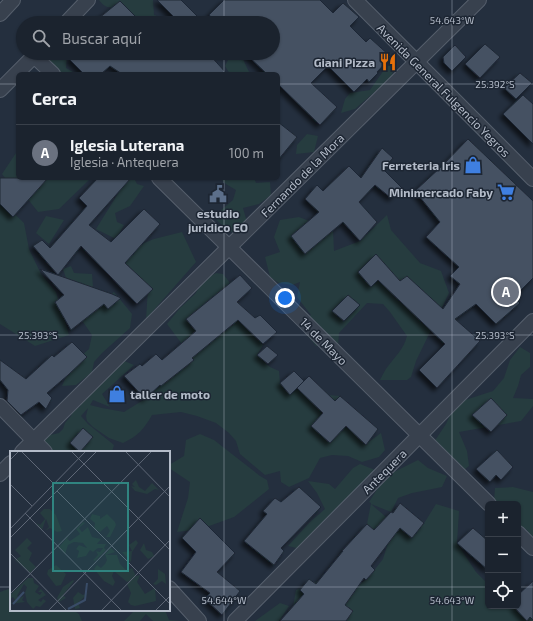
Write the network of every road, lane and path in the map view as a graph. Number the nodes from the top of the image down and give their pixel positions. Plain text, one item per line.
1 (88, 0) edge
2 (355, 0) edge
3 (479, 0) edge
4 (73, 16) edge
5 (30, 60) edge
6 (41, 60) edge
7 (417, 62) junction
8 (18, 72) edge
9 (51, 72) edge
10 (16, 74) edge
11 (0, 90) edge
12 (533, 179) edge
13 (161, 180) edge
14 (229, 247) junction
15 (533, 321) edge
16 (0, 406) edge
17 (419, 436) junction
18 (34, 440) junction
19 (23, 451) edge
20 (44, 451) edge
21 (10, 464) edge
22 (0, 474) edge
23 (486, 501) edge
24 (521, 536) edge
25 (533, 548) edge
26 (170, 589) edge
27 (199, 621) edge
28 (235, 621) edge

1 - 4 street
2 - 7 street, Avenida General Fulgencio Yegros
3 - 7 street, Fernando de la Mora
5 - 8 street
6 - 9 street
7 - 12 street, Avenida General Fulgencio Yegros
7 - 14 street, Fernando de la Mora
10 - 11 street
13 - 14 street, 14 de Mayo
14 - 17 street, 14 de Mayo
14 - 18 street, Fernando de la Mora
15 - 17 street, Antequera
16 - 18 street
17 - 23 street, 14 de Mayo
17 - 28 street, Antequera
18 - 19 street, Fernando de la Mora
18 - 20 street
21 - 22 street
24 - 25 street
26 - 27 street

